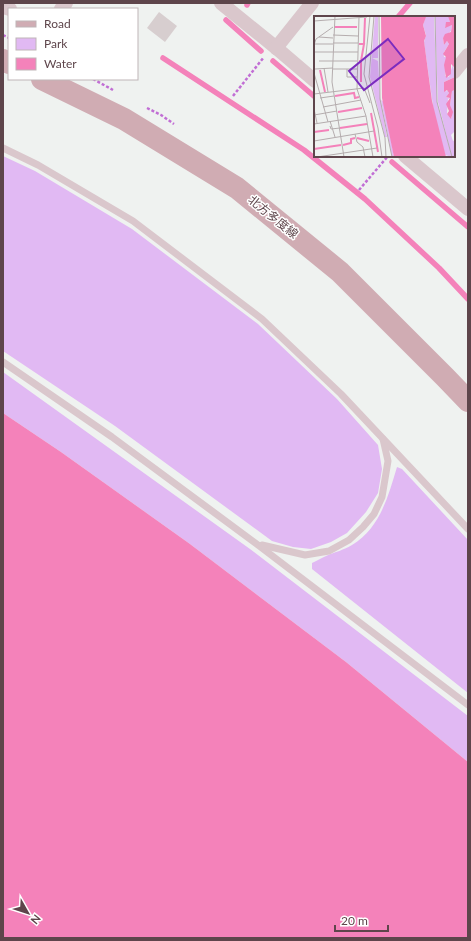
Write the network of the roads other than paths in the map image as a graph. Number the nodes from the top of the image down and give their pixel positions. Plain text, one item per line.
1 (221, 3) edge
2 (312, 3) edge
3 (275, 47) junction
4 (468, 55) edge
5 (455, 71) edge
6 (314, 79) edge
7 (44, 80) edge
8 (3, 148) edge
9 (406, 157) edge
10 (468, 209) edge
11 (3, 362) edge
12 (468, 401) edge
13 (383, 439) junction
14 (468, 529) edge
15 (258, 544) junction
16 (468, 705) edge

1 - 3 street
2 - 3 street
3 - 6 street
4 - 5 street
7 - 12 main road, 北方多度線
8 - 13 lane
9 - 10 street
11 - 15 lane
13 - 14 lane
13 - 15 lane
15 - 16 lane

